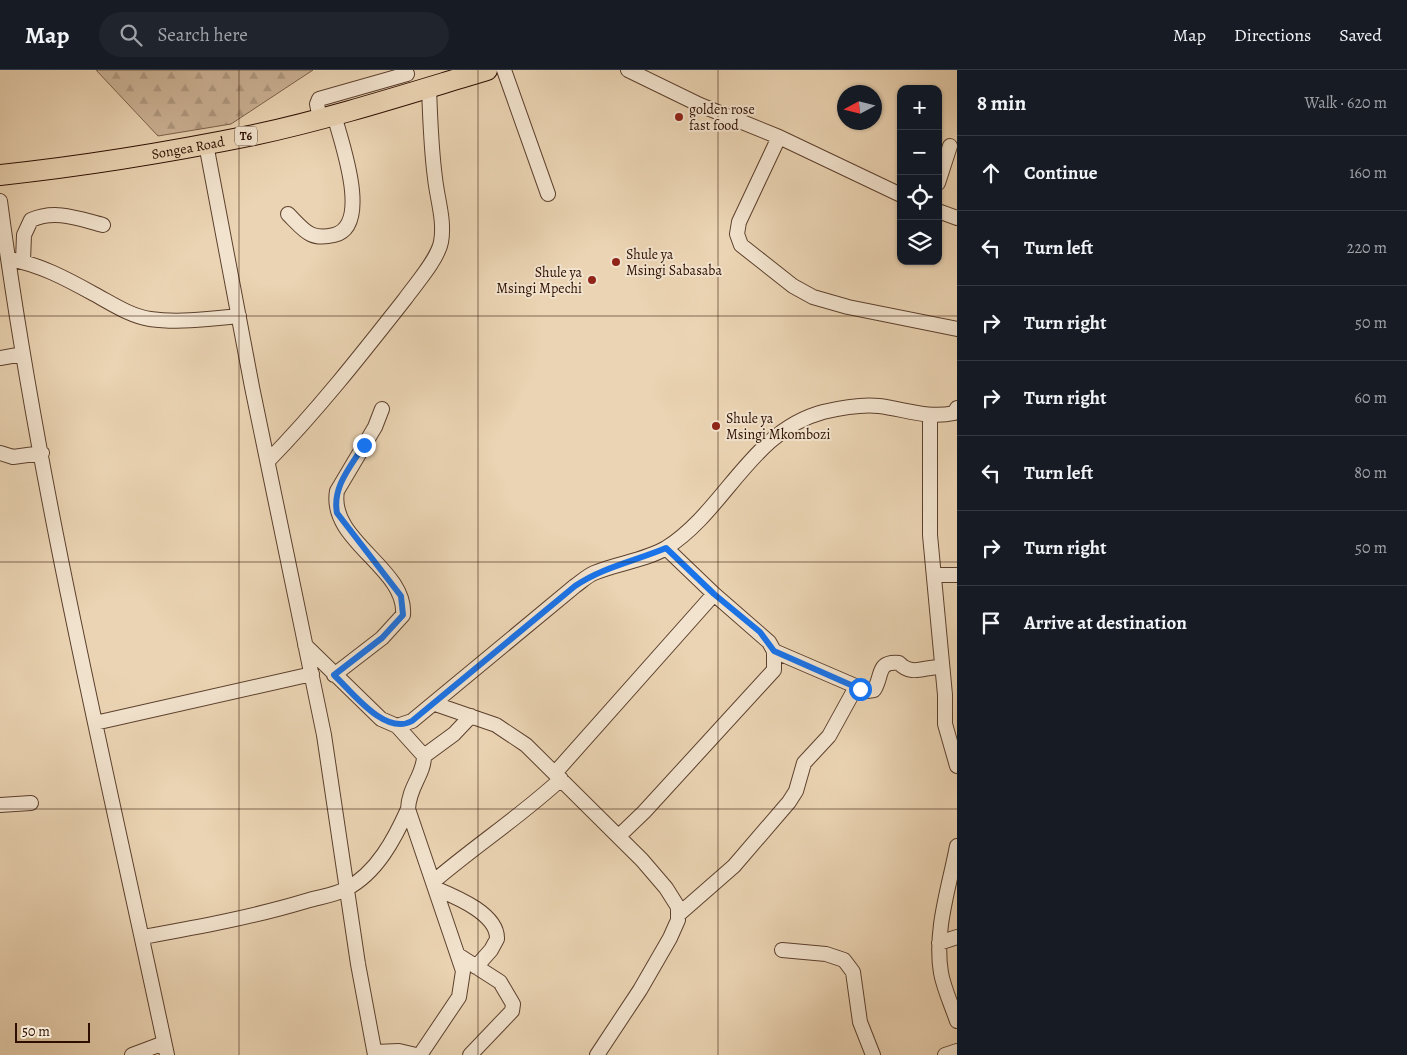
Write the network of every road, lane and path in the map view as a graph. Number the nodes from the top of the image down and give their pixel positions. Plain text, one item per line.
1 (487, 70) edge
2 (504, 70) edge
3 (628, 70) edge
4 (414, 81) edge
5 (327, 117) junction
6 (779, 137) junction
7 (206, 144) junction
8 (950, 146) dead end
9 (0, 175) edge
10 (941, 175) edge
11 (897, 193) edge
12 (548, 194) dead end
13 (0, 201) edge
14 (942, 212) edge
15 (288, 214) dead end
16 (957, 218) edge
17 (104, 225) dead end
18 (9, 259) junction
19 (23, 261) junction
20 (239, 316) junction
21 (957, 329) edge
22 (23, 354) junction
23 (0, 358) edge
24 (382, 409) dead end
25 (956, 412) edge
26 (930, 414) junction
27 (0, 453) edge
28 (42, 453) junction
29 (268, 461) junction
30 (666, 548) junction
31 (934, 575) junction
32 (957, 575) edge
33 (714, 594) junction
34 (305, 645) junction
35 (774, 651) junction
36 (942, 667) junction
37 (312, 674) junction
38 (334, 675) junction
39 (856, 687) junction
40 (435, 704) junction
41 (471, 716) junction
42 (95, 724) junction
43 (397, 726) junction
44 (424, 756) junction
45 (957, 766) edge
46 (558, 776) junction
47 (31, 802) dead end
48 (0, 805) edge
49 (408, 809) junction
50 (618, 836) junction
51 (957, 846) edge
52 (435, 886) junction
53 (346, 889) junction
54 (678, 914) junction
55 (143, 937) junction
56 (957, 937) edge
57 (939, 943) junction
58 (782, 950) dead end
59 (458, 955) junction
60 (476, 967) junction
61 (957, 1021) edge
62 (166, 1049) edge
63 (957, 1051) edge
64 (375, 1053) edge
65 (132, 1055) edge
66 (416, 1055) edge
67 (420, 1055) edge
68 (470, 1055) edge
69 (596, 1055) edge
70 (873, 1055) edge
71 (945, 1055) edge

1 - 4 highway, Songea Road / T6
2 - 12 street
3 - 6 street
4 - 5 highway, Songea Road / T6
4 - 29 street
5 - 7 highway, Songea Road / T6
5 - 15 street
6 - 11 street
6 - 21 street
7 - 9 highway, Songea Road / T6
7 - 20 street
8 - 10 street
13 - 18 street
14 - 16 street
17 - 19 street
18 - 19 street
18 - 22 street
19 - 20 street
20 - 29 street
22 - 23 street
22 - 28 street
24 - 38 street
25 - 26 street
26 - 30 street
26 - 31 street
27 - 28 street
28 - 42 street
29 - 34 street
30 - 33 street
30 - 40 street
31 - 32 street
31 - 36 street
33 - 35 street
33 - 46 street
34 - 37 street
34 - 38 street
35 - 39 street
35 - 50 street
36 - 39 street
36 - 45 street
37 - 42 street
37 - 53 street
38 - 43 street
39 - 54 street
40 - 41 street
40 - 43 street
41 - 44 street
41 - 46 street
42 - 55 street
43 - 44 street
44 - 49 street
46 - 50 street
46 - 52 street
47 - 48 street
49 - 52 street
49 - 53 street
50 - 54 street
51 - 57 street
52 - 59 street
52 - 60 street
53 - 55 street
53 - 64 street
54 - 69 street
55 - 62 street
56 - 57 street
57 - 61 street
58 - 70 street
59 - 60 street
59 - 67 street
60 - 68 street
62 - 65 street
63 - 71 street
64 - 66 street

